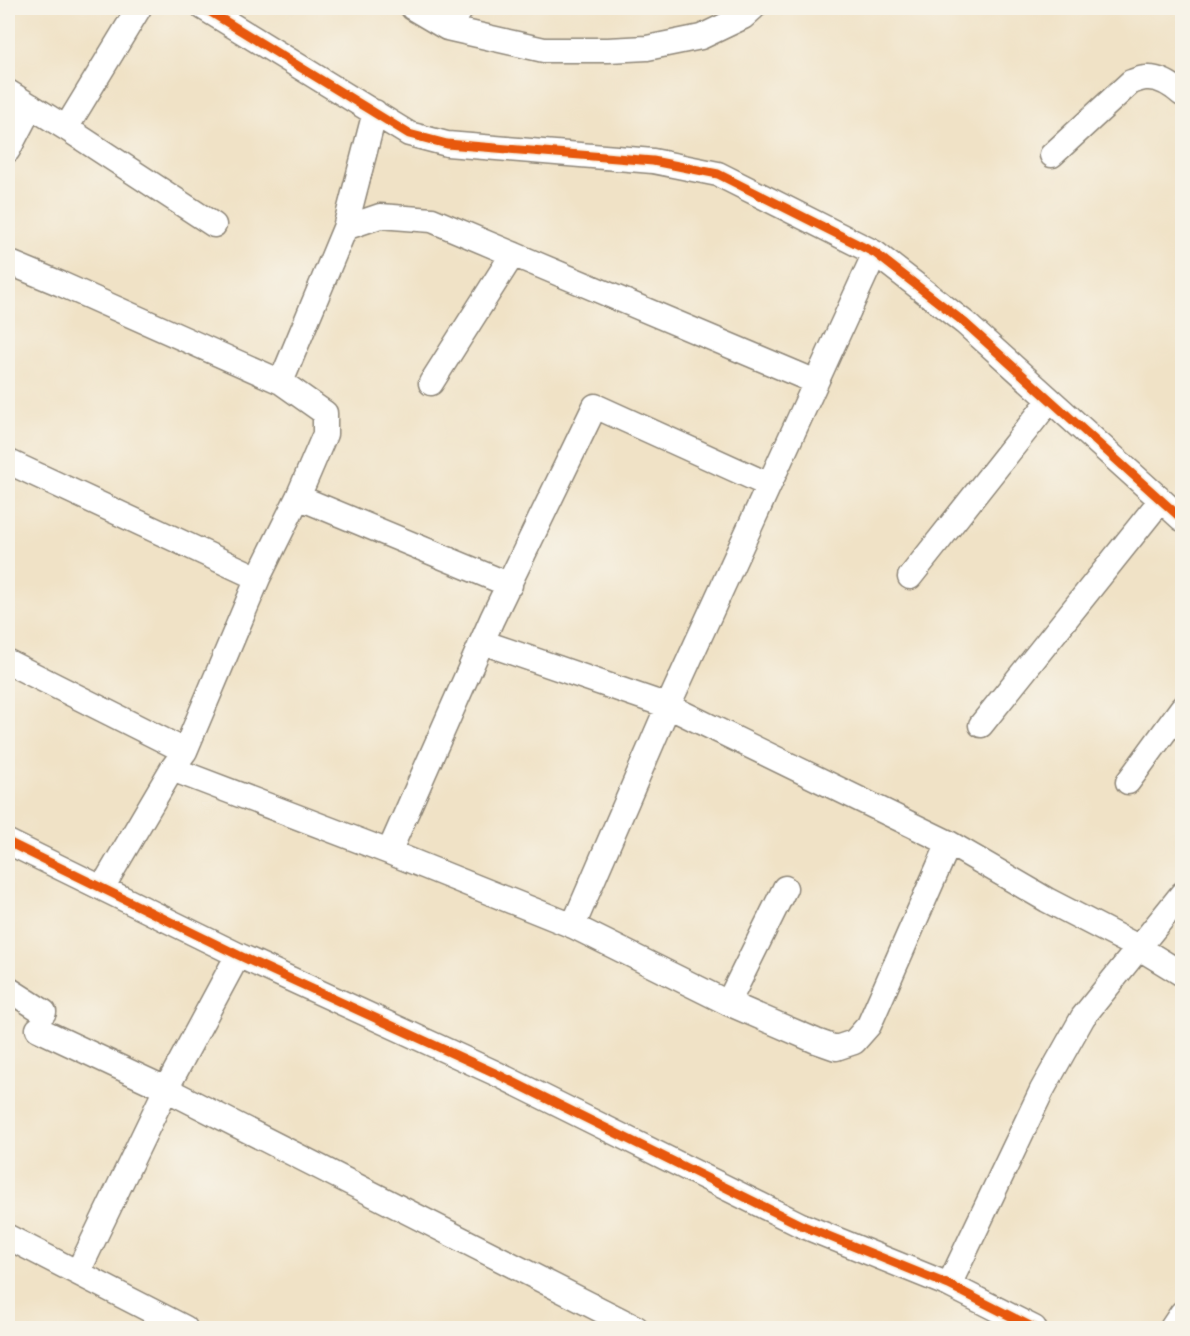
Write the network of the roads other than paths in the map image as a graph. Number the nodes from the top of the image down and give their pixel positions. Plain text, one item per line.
1 (139, 8) edge
2 (204, 8) edge
3 (413, 8) edge
4 (462, 8) edge
5 (743, 11) edge
6 (447, 28) junction
7 (8, 92) edge
8 (1182, 93) edge
9 (31, 106) junction
10 (375, 112) junction
11 (66, 128) junction
12 (8, 150) edge
13 (1052, 154) dead end
14 (214, 225) dead end
15 (345, 228) junction
16 (875, 253) junction
17 (513, 254) junction
18 (8, 262) edge
19 (281, 382) junction
20 (816, 382) junction
21 (431, 383) dead end
22 (1050, 400) junction
23 (9, 462) dead end
24 (769, 485) junction
25 (298, 497) junction
26 (1161, 500) junction
27 (1182, 519) edge
28 (910, 577) dead end
29 (258, 578) junction
30 (510, 585) junction
31 (482, 642) junction
32 (8, 662) edge
33 (668, 706) junction
34 (1182, 708) edge
35 (981, 725) dead end
36 (179, 760) junction
37 (1128, 782) dead end
38 (8, 842) edge
39 (949, 843) junction
40 (389, 852) junction
41 (102, 888) junction
42 (785, 888) dead end
43 (1182, 894) edge
44 (573, 926) junction
45 (1138, 947) junction
46 (238, 955) junction
47 (1182, 974) edge
48 (8, 989) edge
49 (728, 1003) junction
50 (166, 1089) junction
51 (8, 1237) edge
52 (78, 1272) junction
53 (949, 1285) junction
54 (1182, 1313) edge
55 (184, 1329) edge
56 (636, 1329) edge
57 (1034, 1329) edge
58 (1172, 1329) edge

1 - 11 street
2 - 10 street
3 - 6 street
4 - 6 street
5 - 6 street
7 - 9 street
8 - 13 street
9 - 11 street
9 - 12 street
10 - 15 street
10 - 16 street
11 - 14 street
15 - 17 street
15 - 19 street
16 - 20 street
16 - 22 street
17 - 20 street
17 - 21 street
18 - 19 street
19 - 25 street
20 - 24 street
22 - 26 street
22 - 28 street
23 - 29 street
24 - 30 street
24 - 33 street
25 - 29 street
25 - 30 street
26 - 27 street
26 - 35 street
29 - 36 street
30 - 31 street
31 - 33 street
31 - 40 street
32 - 36 street
33 - 39 street
33 - 44 street
34 - 37 street
36 - 40 street
36 - 41 street
38 - 41 street
39 - 45 street
39 - 49 street
40 - 44 street
41 - 46 street
42 - 49 street
43 - 45 street
44 - 49 street
45 - 47 street
45 - 53 street
46 - 50 street
46 - 53 street
48 - 50 street
50 - 52 street
50 - 56 street
51 - 52 street
52 - 55 street
53 - 57 street
54 - 58 street

